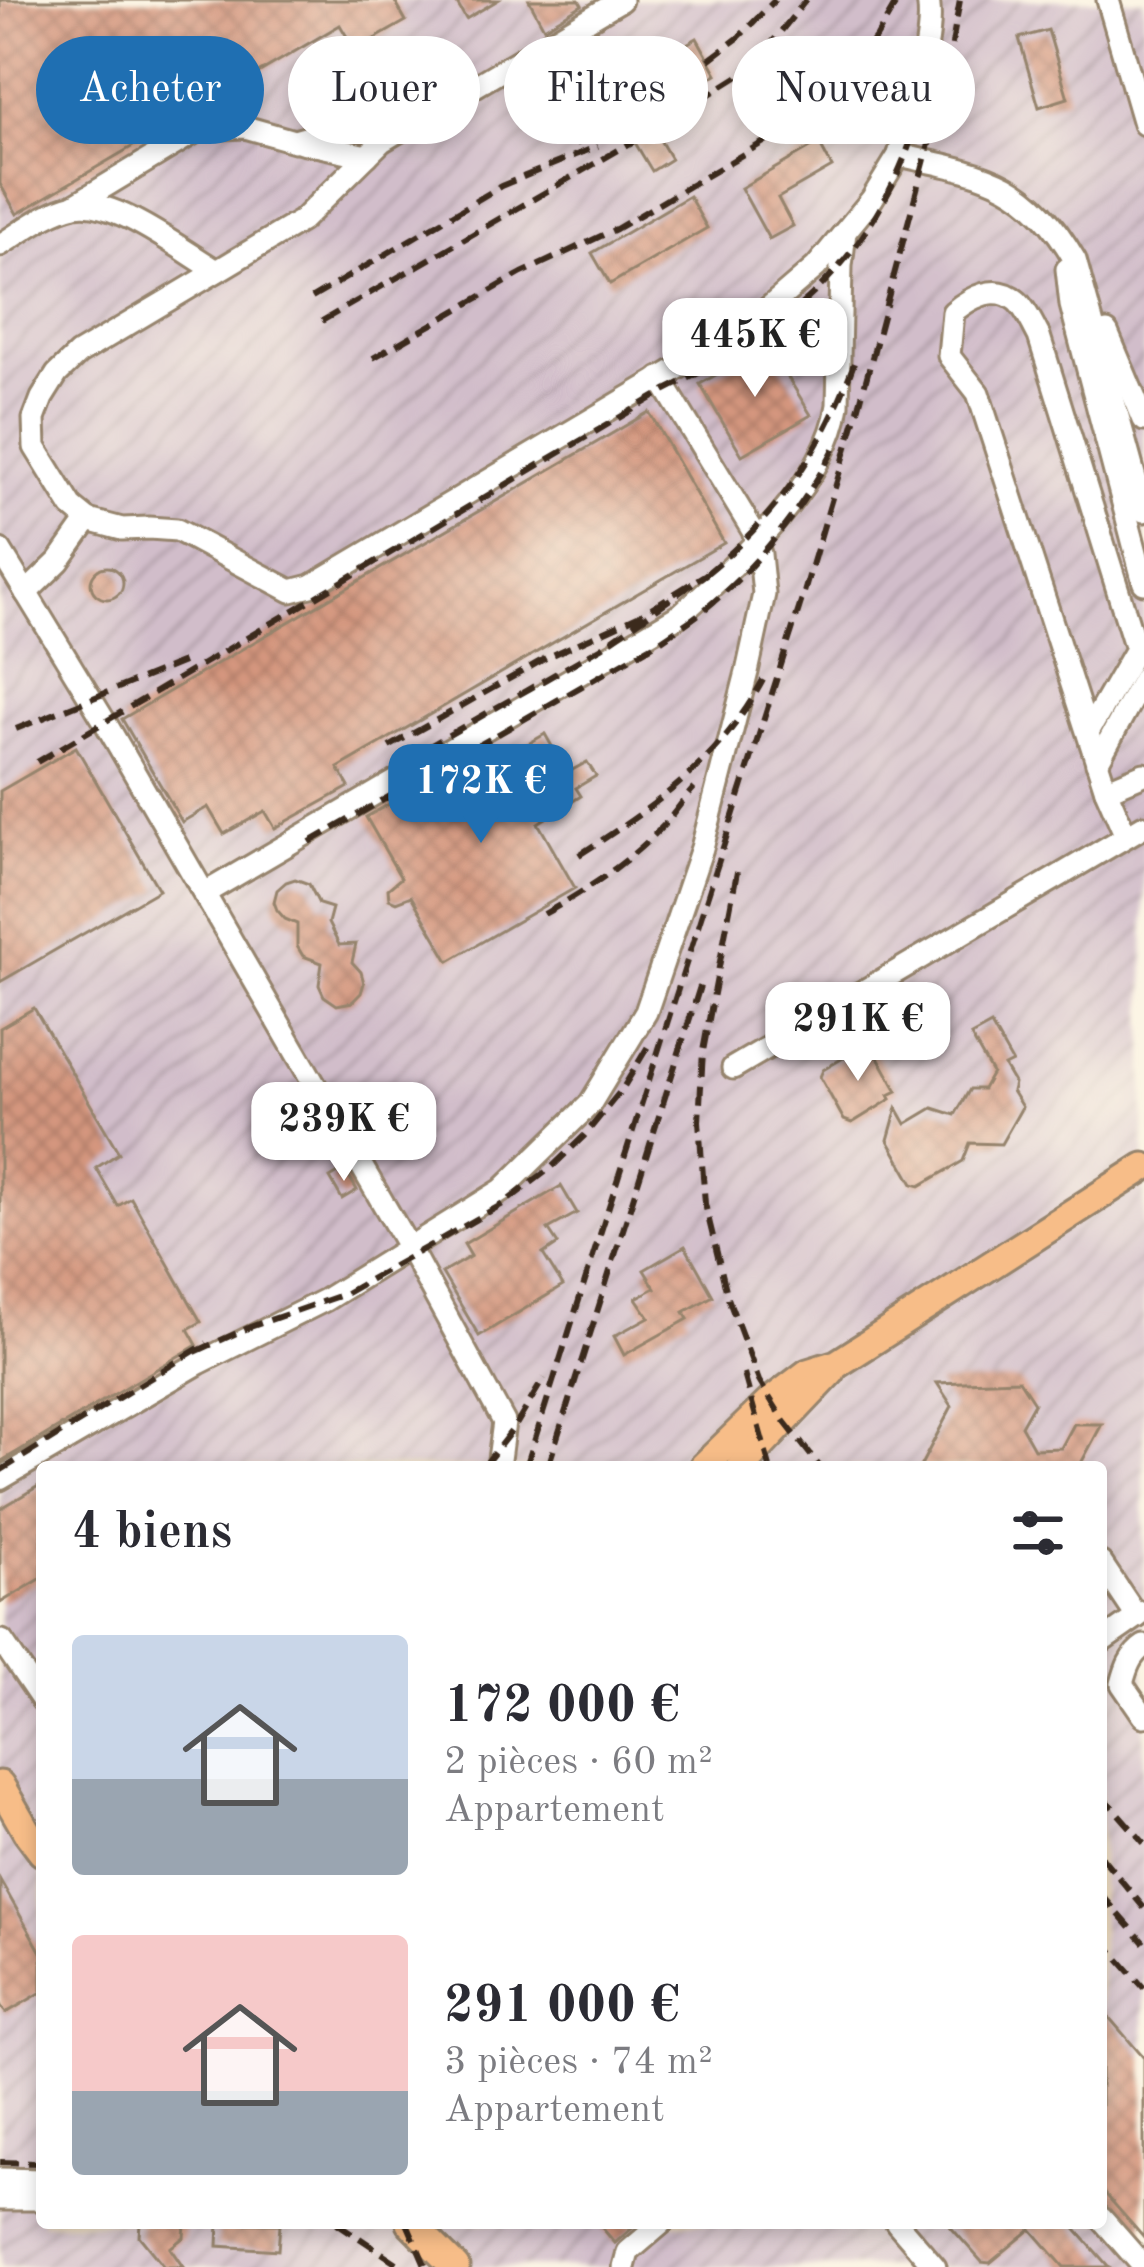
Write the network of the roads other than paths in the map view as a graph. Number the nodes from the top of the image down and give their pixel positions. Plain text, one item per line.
1 (621, 0) edge
2 (928, 0) edge
3 (1108, 0) edge
4 (1144, 124) edge
5 (288, 139) edge
6 (309, 144) edge
7 (899, 155) junction
8 (367, 156) junction
9 (74, 205) junction
10 (844, 232) junction
11 (1063, 239) junction
12 (0, 245) edge
13 (217, 271) junction
14 (1087, 299) junction
15 (660, 378) junction
16 (1144, 420) edge
17 (1144, 511) edge
18 (88, 520) junction
19 (756, 542) junction
20 (0, 550) edge
21 (1144, 583) edge
22 (26, 592) junction
23 (1144, 676) edge
24 (1088, 733) junction
25 (1097, 763) junction
26 (1144, 774) edge
27 (1106, 790) junction
28 (1135, 831) edge
29 (205, 893) junction
30 (733, 1068) dead end
31 (1144, 1167) edge
32 (408, 1246) junction
33 (838, 1364) junction
34 (499, 1461) edge
35 (709, 1461) edge
36 (747, 1461) edge
37 (0, 1479) edge
38 (1107, 1571) edge
39 (1140, 1615) edge
40 (1107, 1638) edge
41 (2, 1641) edge
42 (1144, 1646) edge
43 (36, 1691) edge
44 (1144, 1716) edge
45 (1, 1791) edge
46 (36, 1843) edge
47 (0, 2179) edge
48 (36, 2180) edge
49 (0, 2199) edge
50 (36, 2199) edge
51 (1107, 2225) edge
52 (419, 2229) edge
53 (655, 2229) edge
54 (902, 2229) edge
55 (455, 2267) edge
56 (624, 2267) edge
57 (935, 2267) edge
58 (1144, 2267) edge

1 - 8 street
2 - 7 street
3 - 4 street
5 - 9 street
6 - 8 street
7 - 10 street
7 - 11 street
8 - 13 street
9 - 12 street
9 - 13 street
10 - 15 street
10 - 19 street
11 - 14 street
11 - 21 street
13 - 18 street
14 - 16 street
14 - 17 street
15 - 18 street
15 - 19 street
18 - 22 street
19 - 29 street
19 - 32 street
20 - 22 street
22 - 29 street
23 - 25 street
24 - 24 street
24 - 25 street
25 - 27 street
26 - 27 street
27 - 28 street
28 - 30 street
29 - 32 street
31 - 33 main road
32 - 34 street
32 - 37 street
33 - 35 main road
33 - 36 main road
38 - 39 street
39 - 40 street
41 - 43 street
42 - 44 street
45 - 46 main road
47 - 48 street
49 - 50 street
51 - 58 street
52 - 55 main road
53 - 56 street
54 - 57 street

